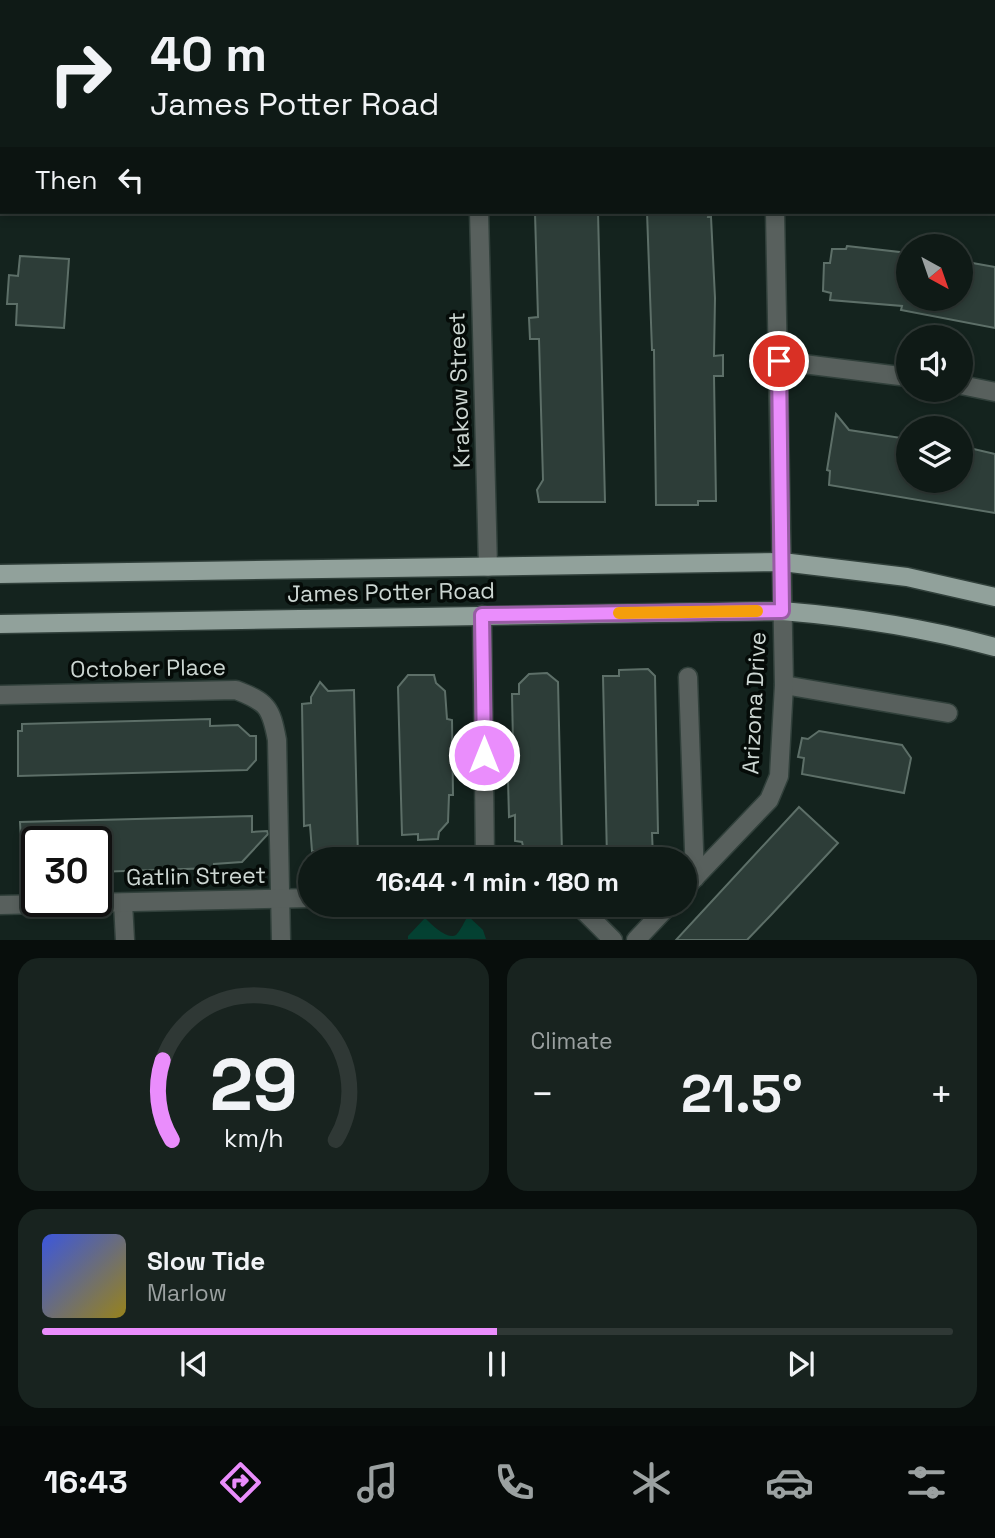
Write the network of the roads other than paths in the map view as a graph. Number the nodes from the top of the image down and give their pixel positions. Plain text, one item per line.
1 (479, 214) edge
2 (775, 214) edge
3 (779, 361) junction
4 (896, 376) edge
5 (973, 387) edge
6 (995, 391) edge
7 (782, 562) junction
8 (488, 567) junction
9 (0, 574) edge
10 (995, 597) edge
11 (782, 611) junction
12 (482, 615) junction
13 (0, 624) edge
14 (995, 647) edge
15 (688, 677) dead end
16 (784, 685) junction
17 (0, 695) edge
18 (948, 713) dead end
19 (485, 847) edge
20 (690, 847) edge
21 (697, 876) edge
22 (298, 898) edge
23 (279, 899) junction
24 (123, 903) junction
25 (0, 905) edge
26 (590, 917) edge
27 (658, 917) edge
28 (125, 940) edge
29 (281, 940) edge
30 (614, 940) edge
31 (636, 940) edge

1 - 8 street, Krakow Street
2 - 3 street
3 - 4 street
3 - 7 street
5 - 6 street
7 - 8 main road, James Potter Road
7 - 10 main road, James Potter Road
7 - 11 street
8 - 9 main road, James Potter Road
11 - 12 main road, James Potter Road
11 - 14 main road, James Potter Road
11 - 16 street, Arizona Drive
12 - 13 main road, James Potter Road
12 - 19 street
15 - 20 street
16 - 18 street
16 - 21 street, Arizona Drive
17 - 23 street, October Place
22 - 23 street, Gatlin Street
23 - 24 street, Gatlin Street
23 - 29 street, October Place
24 - 25 street, Gatlin Street
24 - 28 street
26 - 30 street
27 - 31 street

